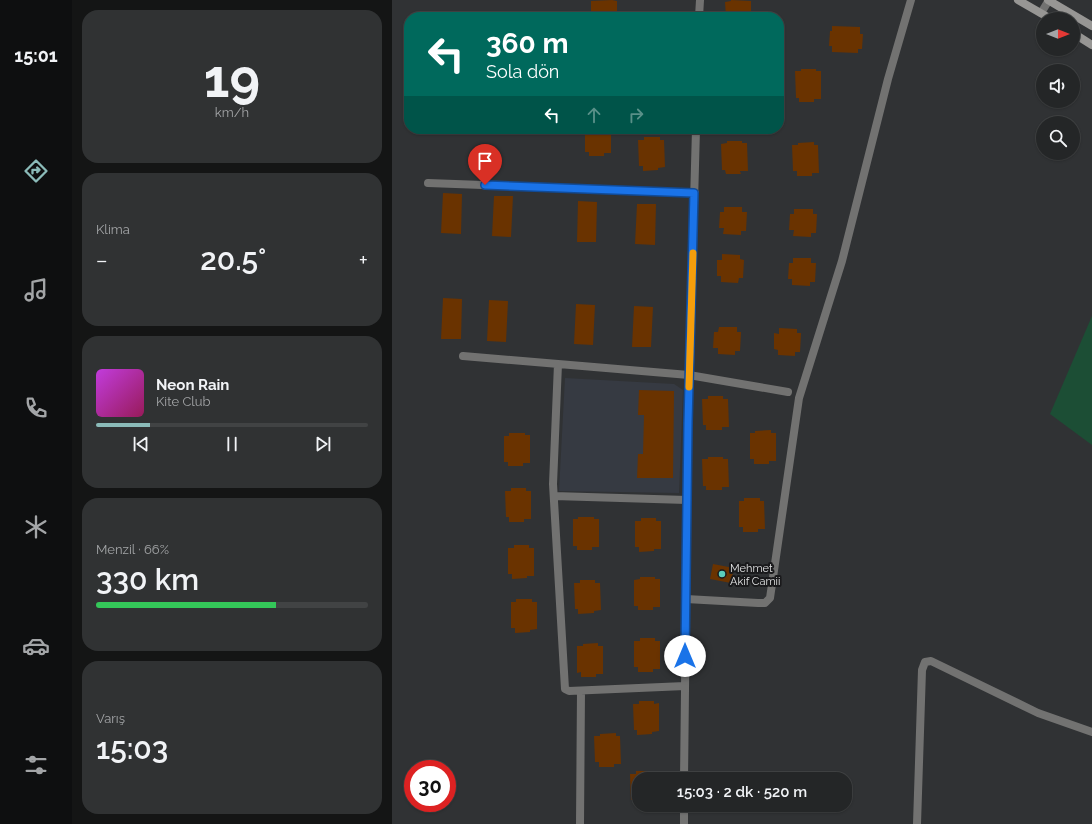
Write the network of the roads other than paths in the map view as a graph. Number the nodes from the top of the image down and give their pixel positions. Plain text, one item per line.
1 (700, 0) edge
2 (911, 0) edge
3 (1018, 0) edge
4 (1049, 0) edge
5 (699, 12) edge
6 (1039, 12) edge
7 (1042, 12) edge
8 (1092, 26) edge
9 (1080, 37) edge
10 (1092, 45) edge
11 (696, 134) edge
12 (428, 183) dead end
13 (694, 193) junction
14 (463, 356) dead end
15 (558, 364) junction
16 (689, 374) junction
17 (788, 392) dead end
18 (554, 496) junction
19 (687, 500) junction
20 (686, 599) junction
21 (685, 686) junction
22 (581, 691) junction
23 (1092, 732) edge
24 (684, 772) edge
25 (684, 812) edge
26 (580, 824) edge
27 (684, 824) edge
28 (917, 824) edge

1 - 5 street
2 - 20 street
3 - 6 main road
4 - 7 street
4 - 8 main road
9 - 10 main road
11 - 13 street
12 - 13 street
13 - 16 street
14 - 15 street
15 - 16 street
15 - 18 street
16 - 17 street
16 - 19 street
18 - 19 street
18 - 22 street
19 - 20 street
20 - 21 street
21 - 22 street
21 - 24 street
22 - 26 street
23 - 28 street
25 - 27 street

